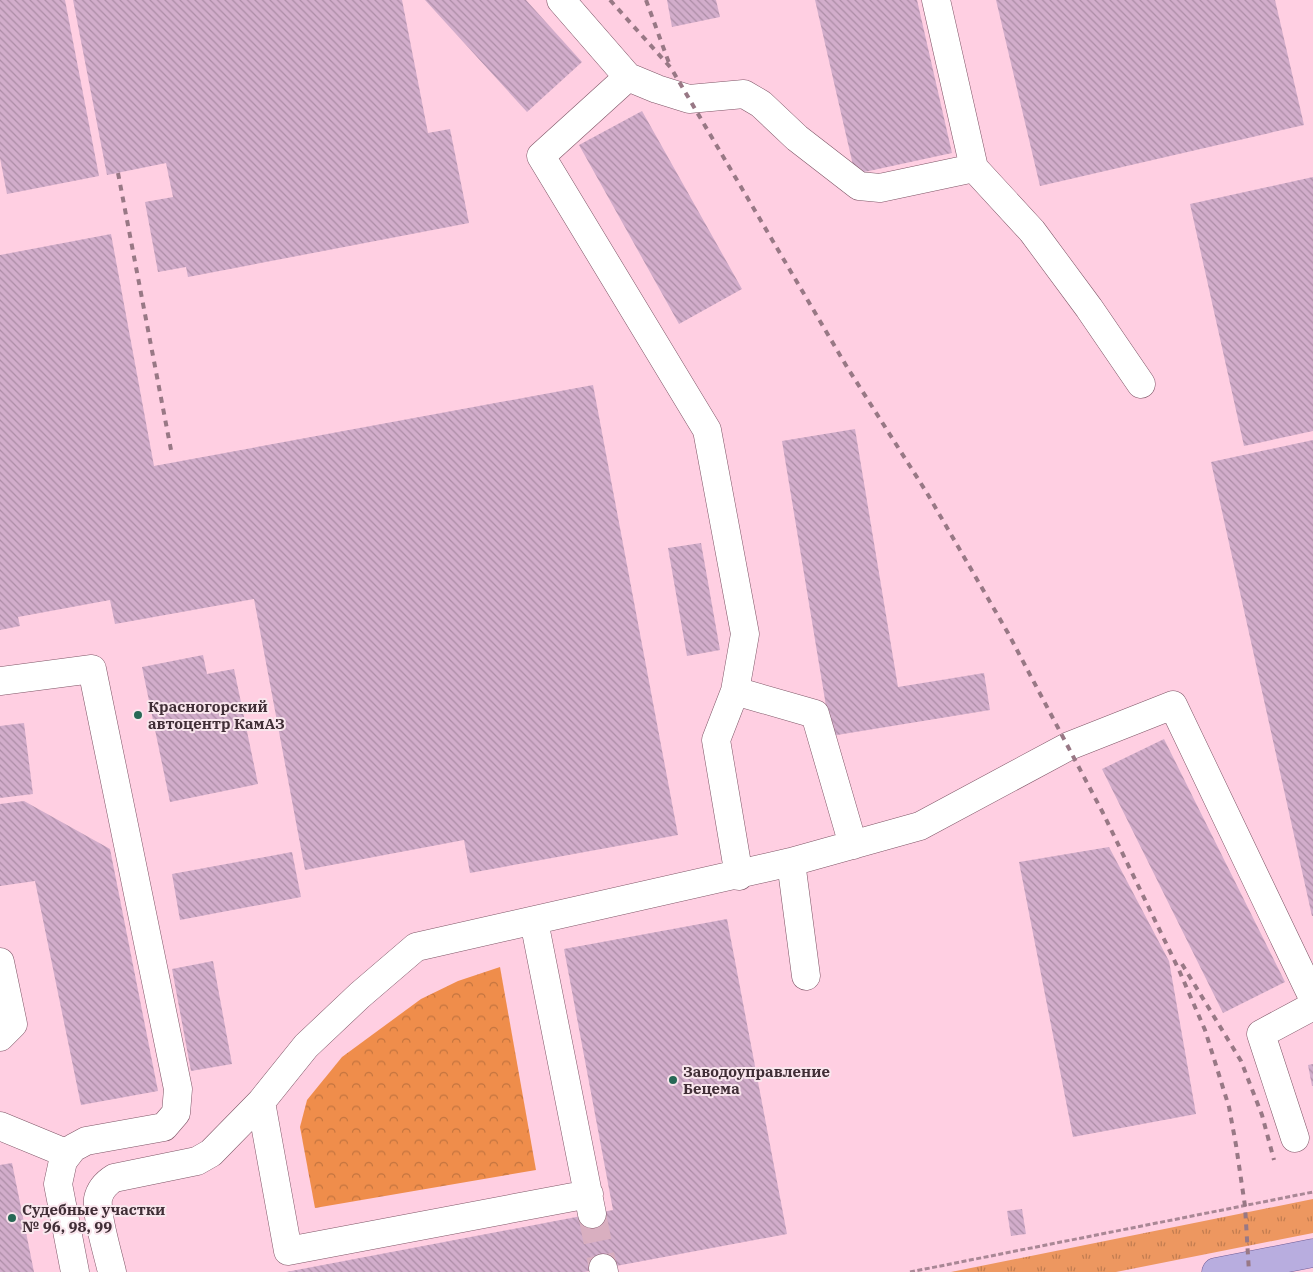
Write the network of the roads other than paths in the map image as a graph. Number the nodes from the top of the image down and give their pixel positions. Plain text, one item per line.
1 (561, 0) edge
2 (936, 0) edge
3 (628, 77) junction
4 (974, 168) junction
5 (1141, 384) dead end
6 (0, 681) edge
7 (736, 691) junction
8 (853, 844) junction
9 (792, 862) junction
10 (739, 876) junction
11 (534, 921) junction
12 (0, 962) edge
13 (806, 976) dead end
14 (1313, 998) edge
15 (1313, 1006) edge
16 (0, 1037) edge
17 (261, 1102) junction
18 (0, 1126) edge
19 (1295, 1138) dead end
20 (68, 1154) junction
21 (1313, 1253) edge
22 (75, 1272) edge
23 (112, 1272) edge
24 (1216, 1272) edge

1 - 3 lane
2 - 4 lane
3 - 4 lane
3 - 7 lane
4 - 5 lane
6 - 20 lane
7 - 8 lane
7 - 10 lane
8 - 9 lane
8 - 14 lane
9 - 10 lane
9 - 13 lane
10 - 11 lane
11 - 17 lane
11 - 17 lane
12 - 16 lane
15 - 19 lane
17 - 23 lane
18 - 20 lane
20 - 22 lane
21 - 24 main road

